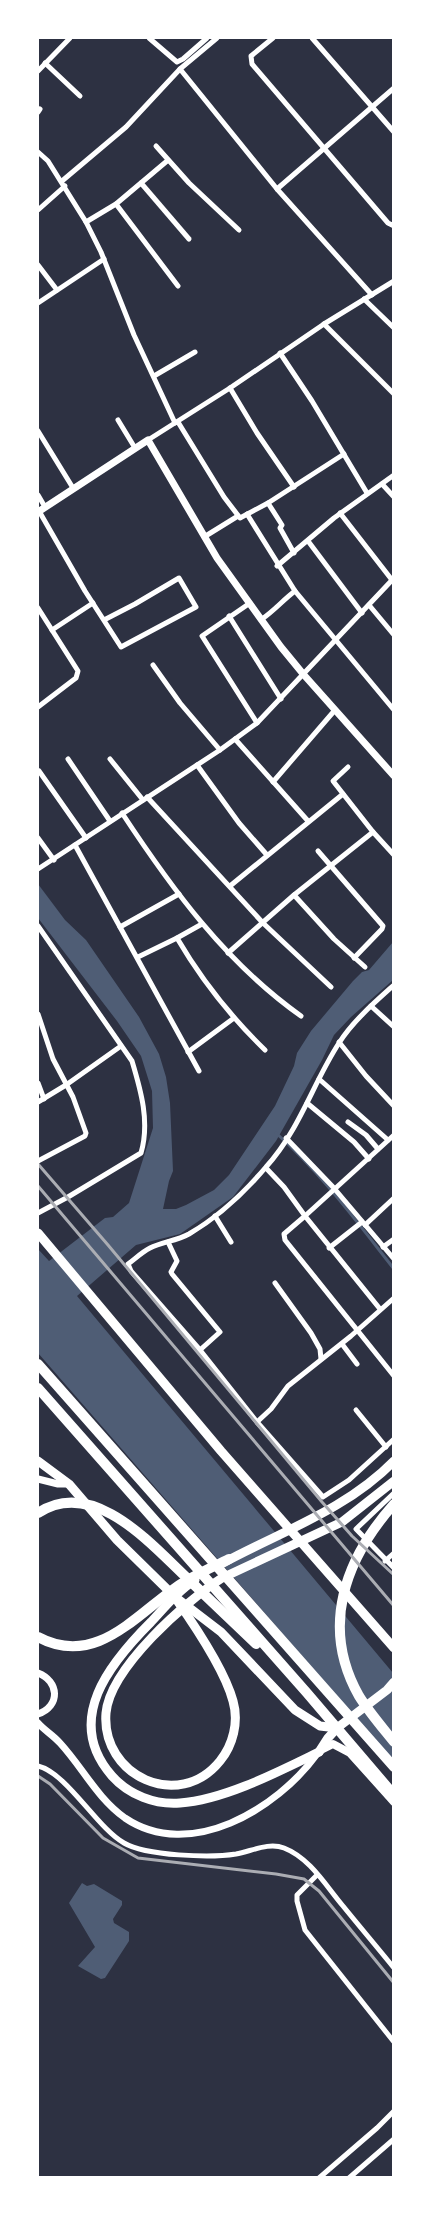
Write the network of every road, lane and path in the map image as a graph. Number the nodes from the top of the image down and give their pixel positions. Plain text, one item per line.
1 (70, 38) edge
2 (149, 38) edge
3 (207, 38) edge
4 (217, 38) edge
5 (273, 38) edge
6 (312, 38) edge
7 (45, 63) junction
8 (180, 69) junction
9 (38, 71) edge
10 (394, 88) edge
11 (80, 96) dead end
12 (372, 106) junction
13 (394, 132) edge
14 (156, 146) dead end
15 (324, 148) junction
16 (38, 152) edge
17 (167, 161) junction
18 (141, 183) junction
19 (64, 184) junction
20 (278, 189) junction
21 (116, 204) junction
22 (38, 210) edge
23 (86, 222) junction
24 (394, 226) edge
25 (239, 230) dead end
26 (189, 239) dead end
27 (104, 259) junction
28 (38, 265) edge
29 (394, 281) edge
30 (178, 286) dead end
31 (57, 290) junction
32 (368, 297) junction
33 (38, 303) edge
34 (324, 324) junction
35 (394, 328) edge
36 (195, 352) dead end
37 (280, 353) junction
38 (154, 376) junction
39 (230, 388) junction
40 (394, 394) edge
41 (118, 420) dead end
42 (177, 422) junction
43 (38, 431) edge
44 (148, 440) junction
45 (135, 448) junction
46 (344, 454) junction
47 (394, 475) edge
48 (382, 484) junction
49 (294, 487) junction
50 (73, 488) junction
51 (367, 493) junction
52 (38, 495) edge
53 (394, 497) edge
54 (268, 504) junction
55 (46, 507) junction
56 (38, 512) edge
57 (340, 513) junction
58 (247, 514) junction
59 (238, 516) junction
60 (204, 537) junction
61 (308, 541) junction
62 (294, 553) junction
63 (277, 566) junction
64 (393, 579) edge
65 (295, 591) junction
66 (93, 603) junction
67 (250, 603) junction
68 (369, 605) junction
69 (38, 608) edge
70 (362, 613) junction
71 (230, 616) junction
72 (262, 619) junction
73 (104, 620) junction
74 (52, 630) junction
75 (394, 635) edge
76 (336, 640) junction
77 (153, 665) dead end
78 (304, 675) junction
79 (281, 699) junction
80 (38, 707) edge
81 (335, 710) junction
82 (394, 710) edge
83 (257, 723) junction
84 (235, 739) junction
85 (220, 750) junction
86 (68, 759) dead end
87 (110, 759) dead end
88 (197, 765) junction
89 (348, 767) dead end
90 (39, 771) edge
91 (394, 776) edge
92 (273, 782) junction
93 (343, 794) junction
94 (145, 798) junction
95 (122, 813) junction
96 (110, 821) junction
97 (308, 821) junction
98 (372, 832) junction
99 (38, 838) edge
100 (86, 838) junction
101 (75, 845) junction
102 (318, 851) dead end
103 (267, 855) junction
104 (394, 855) edge
105 (54, 860) junction
106 (330, 865) junction
107 (38, 869) edge
108 (230, 886) junction
109 (179, 894) junction
110 (294, 895) junction
111 (263, 923) junction
112 (202, 924) junction
113 (38, 926) edge
114 (120, 927) junction
115 (177, 938) junction
116 (228, 953) junction
117 (138, 957) junction
118 (354, 958) junction
119 (365, 968) dead end
120 (394, 985) edge
121 (331, 987) dead end
122 (371, 1006) junction
123 (38, 1014) edge
124 (301, 1016) dead end
125 (234, 1018) junction
126 (394, 1027) edge
127 (339, 1042) junction
128 (121, 1046) junction
129 (265, 1050) dead end
130 (188, 1052) junction
131 (199, 1071) dead end
132 (319, 1079) junction
133 (38, 1083) edge
134 (66, 1085) junction
135 (44, 1099) junction
136 (38, 1102) edge
137 (307, 1103) junction
138 (394, 1106) edge
139 (348, 1122) dead end
140 (394, 1135) edge
141 (285, 1140) junction
142 (388, 1140) junction
143 (378, 1149) junction
144 (369, 1159) junction
145 (38, 1161) edge
146 (266, 1168) junction
147 (334, 1191) junction
148 (394, 1198) edge
149 (38, 1213) edge
150 (215, 1216) junction
151 (305, 1216) junction
152 (361, 1224) junction
153 (38, 1233) edge
154 (394, 1239) edge
155 (168, 1242) junction
156 (231, 1242) dead end
157 (383, 1247) junction
158 (329, 1248) junction
159 (394, 1259) edge
160 (275, 1283) dead end
161 (394, 1298) edge
162 (380, 1309) junction
163 (356, 1330) junction
164 (342, 1344) junction
165 (200, 1350) junction
166 (321, 1359) junction
167 (38, 1364) edge
168 (357, 1364) dead end
169 (394, 1376) edge
170 (38, 1388) edge
171 (356, 1410) dead end
172 (257, 1422) junction
173 (394, 1439) edge
174 (386, 1447) junction
175 (38, 1461) edge
176 (394, 1461) edge
177 (38, 1478) edge
178 (394, 1481) edge
179 (69, 1484) junction
180 (394, 1494) edge
181 (394, 1504) edge
182 (38, 1513) edge
183 (394, 1553) edge
184 (229, 1559) junction
185 (385, 1561) junction
186 (394, 1568) edge
187 (174, 1596) junction
188 (377, 1629) junction
189 (38, 1637) edge
190 (394, 1648) edge
191 (394, 1654) edge
192 (38, 1673) edge
193 (394, 1682) edge
194 (390, 1690) edge
195 (307, 1693) junction
196 (38, 1714) edge
197 (38, 1722) edge
198 (338, 1728) junction
199 (394, 1742) edge
200 (319, 1752) junction
201 (38, 1766) edge
202 (394, 1768) edge
203 (394, 1795) edge
204 (394, 1802) edge
205 (317, 1875) junction
206 (394, 1968) edge
207 (394, 2042) edge
208 (394, 2111) edge
209 (394, 2140) edge
210 (319, 2178) edge
211 (349, 2178) edge

1 - 7 street
2 - 3 street
4 - 8 street
5 - 15 street
6 - 12 street
7 - 9 street
7 - 11 street
8 - 19 street
8 - 20 street
10 - 12 street
12 - 13 street
12 - 15 street
14 - 17 street
15 - 20 street
15 - 24 street
16 - 19 street
17 - 18 street
17 - 25 street
18 - 21 street
18 - 26 street
19 - 22 street
19 - 23 street
20 - 32 street
21 - 23 street
21 - 30 street
23 - 27 street
27 - 31 street
27 - 38 street
28 - 31 street
29 - 32 street
31 - 33 street
32 - 34 street
32 - 35 street
34 - 37 street
34 - 40 street
36 - 38 street
37 - 39 street
37 - 46 street
38 - 42 street
39 - 42 street
39 - 49 street
41 - 45 street
42 - 44 street
42 - 59 street
43 - 50 street
44 - 45 street
44 - 60 street
45 - 50 street
46 - 49 street
46 - 51 street
47 - 48 street
48 - 51 street
48 - 53 street
49 - 54 street
50 - 55 street
51 - 57 street
52 - 55 street
54 - 58 street
54 - 62 street
55 - 56 street
56 - 66 street
57 - 61 street
57 - 64 street
58 - 59 street
58 - 63 street
59 - 60 street
60 - 67 street
61 - 62 street
61 - 70 street
62 - 63 street
63 - 65 street
64 - 68 street
65 - 72 street
65 - 76 street
66 - 73 street
66 - 74 street
67 - 71 street
67 - 72 street
68 - 70 street
68 - 75 street
69 - 74 street
70 - 76 street
71 - 79 street
71 - 83 street
72 - 78 street
73 - 73 street
74 - 80 street
76 - 78 street
76 - 82 street
77 - 85 street
78 - 79 street
78 - 81 street
79 - 83 street
81 - 91 street
81 - 92 street
83 - 84 street
84 - 85 street
84 - 92 street
85 - 88 street
86 - 96 street
87 - 94 street
88 - 94 street
88 - 103 street
89 - 93 street
90 - 100 street
92 - 97 street
93 - 97 street
93 - 98 street
94 - 95 street
94 - 108 street
95 - 96 street
95 - 109 street
96 - 100 street
97 - 103 street
98 - 104 street
98 - 106 street
99 - 105 street
100 - 101 street
101 - 105 street
101 - 114 street
102 - 106 street
103 - 108 street
105 - 107 street
106 - 110 street
106 - 118 street
108 - 111 street
109 - 112 street
109 - 114 street
110 - 111 street
110 - 118 street
111 - 116 street
111 - 121 street
112 - 115 street
112 - 116 street
113 - 128 street
114 - 117 street
115 - 117 street
115 - 125 street
116 - 124 street
117 - 130 street
118 - 119 street
120 - 122 street
122 - 126 street
122 - 127 street
123 - 134 street
125 - 129 street
125 - 130 street
127 - 132 street
127 - 138 street
128 - 134 street
128 - 149 street
130 - 131 street
132 - 137 street
132 - 142 street
133 - 135 street
134 - 135 street
134 - 145 street
135 - 136 street
137 - 141 street
137 - 144 street
139 - 143 street
140 - 142 street
141 - 146 street
141 - 147 street
142 - 143 street
143 - 144 street
144 - 147 street
146 - 150 street
146 - 151 street
147 - 151 street
147 - 152 street
148 - 152 street
150 - 155 street
150 - 156 street
151 - 158 street
151 - 163 street
152 - 157 street
152 - 158 street
153 - 188 main road
154 - 157 street
155 - 165 street
155 - 165 street
157 - 159 street
158 - 162 street
160 - 166 street
161 - 162 street
162 - 163 street
163 - 164 street
163 - 169 street
164 - 166 street
164 - 168 street
165 - 172 street
166 - 172 street
167 - 202 highway
170 - 195 highway
171 - 174 street
172 - 174 street
173 - 174 street
175 - 179 main road
176 - 184 main road
177 - 179 street
178 - 187 main road
179 - 187 main road
180 - 185 street
181 - 199 highway
182 - 195 highway
183 - 185 street
184 - 189 highway
184 - 200 main road
185 - 186 street
187 - 198 main road
188 - 190 main road
188 - 191 main road
192 - 196 street
193 - 194 main road
194 - 198 main road
195 - 203 highway
197 - 200 street
198 - 200 main road
200 - 204 main road
201 - 205 street
205 - 206 street
205 - 207 street
208 - 210 street
209 - 211 street

